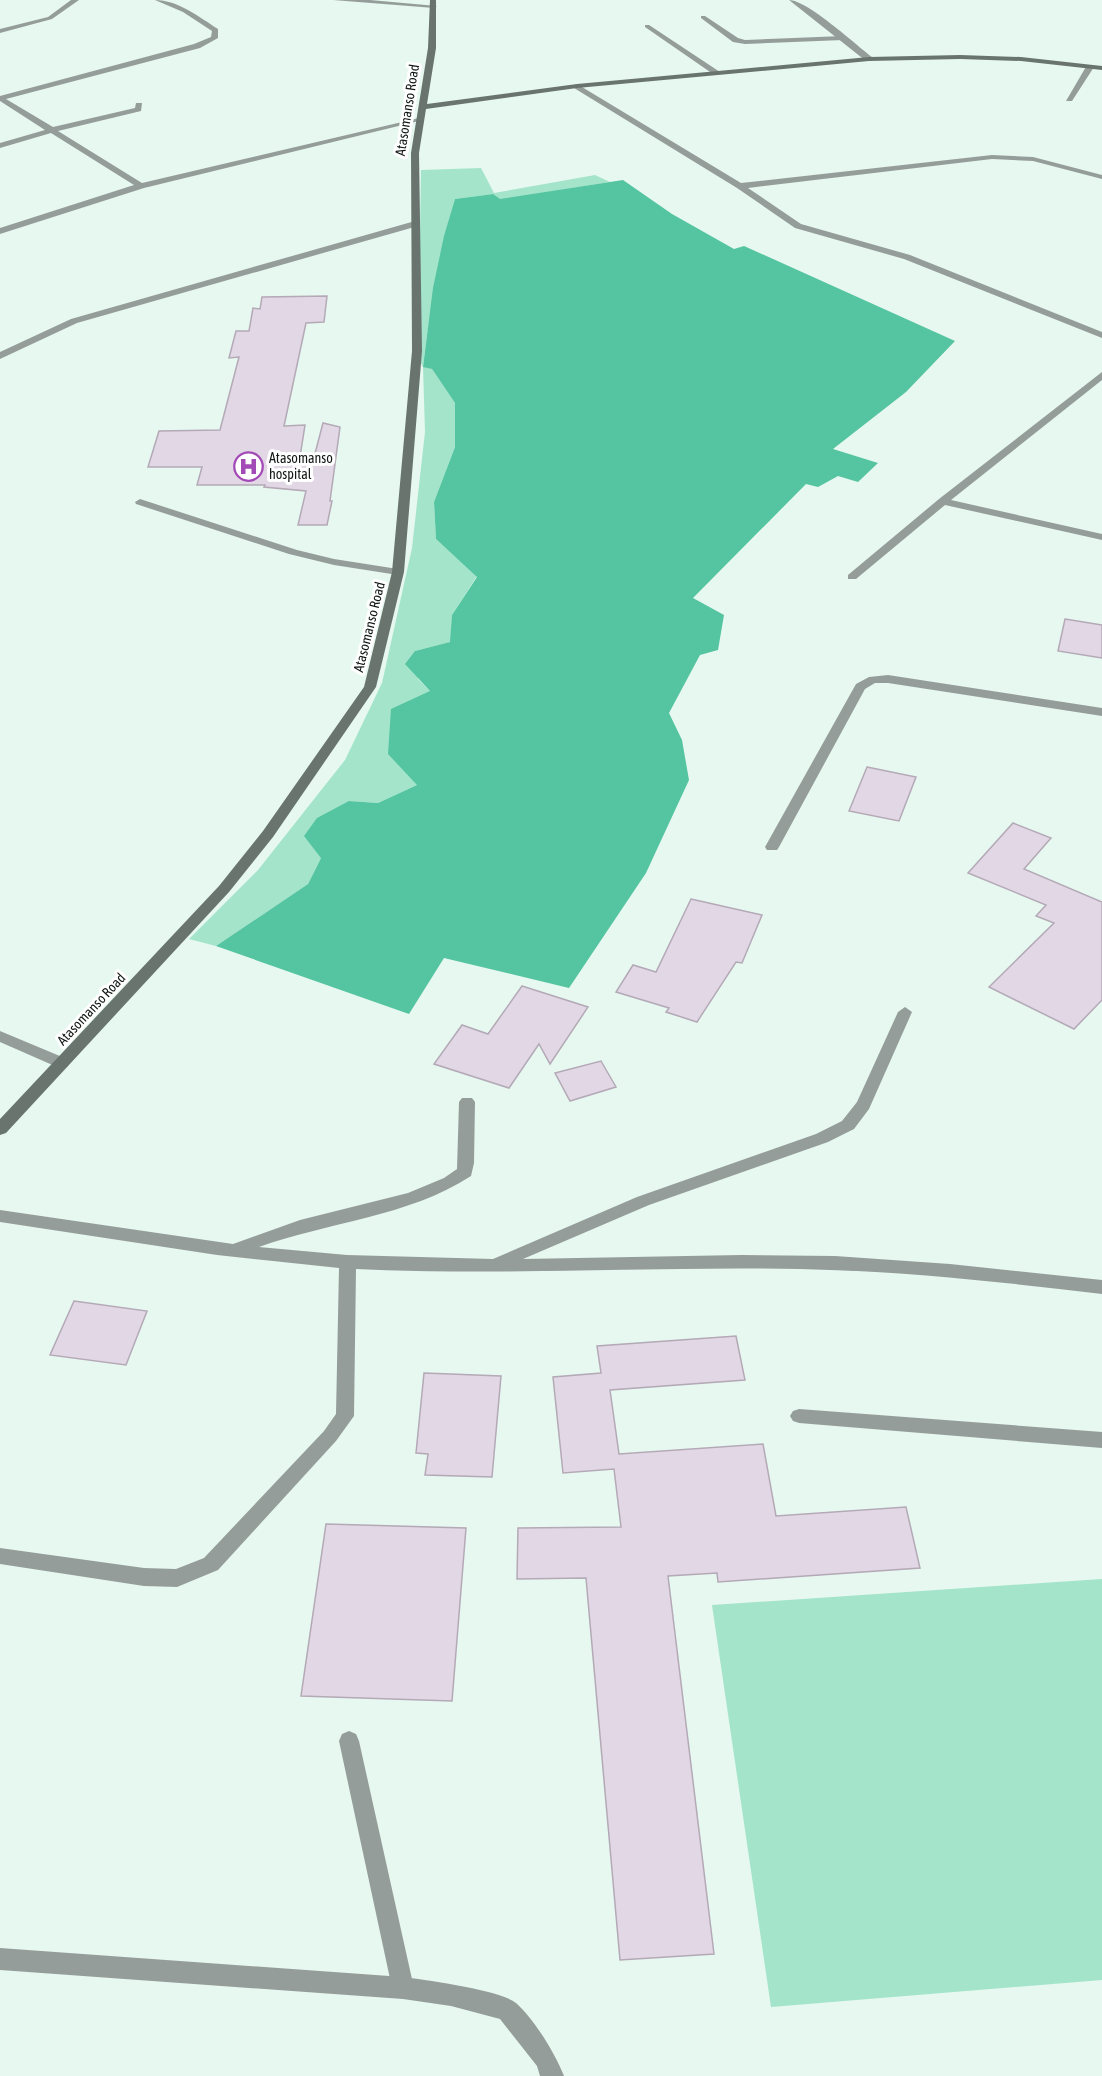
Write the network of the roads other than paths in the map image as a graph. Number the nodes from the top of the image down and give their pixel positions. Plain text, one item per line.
1 (76, 0) edge
2 (158, 0) edge
3 (336, 0) edge
4 (792, 0) edge
5 (433, 3) edge
6 (703, 17) dead end
7 (647, 26) dead end
8 (0, 31) edge
9 (843, 39) junction
10 (869, 59) junction
11 (1090, 67) junction
12 (1102, 68) edge
13 (716, 72) junction
14 (577, 86) junction
15 (0, 98) edge
16 (1069, 99) dead end
17 (140, 105) dead end
18 (423, 107) junction
19 (419, 120) junction
20 (52, 130) junction
21 (0, 146) edge
22 (1102, 177) edge
23 (141, 186) junction
24 (740, 186) junction
25 (414, 224) junction
26 (0, 231) edge
27 (1102, 335) edge
28 (0, 356) edge
29 (1102, 375) edge
30 (943, 501) junction
31 (140, 502) dead end
32 (1102, 537) edge
33 (398, 572) junction
34 (852, 577) dead end
35 (1102, 712) edge
36 (772, 847) dead end
37 (905, 1012) dead end
38 (0, 1036) edge
39 (62, 1063) junction
40 (467, 1102) dead end
41 (0, 1129) edge
42 (0, 1216) edge
43 (234, 1250) junction
44 (348, 1262) junction
45 (492, 1266) junction
46 (1102, 1287) edge
47 (798, 1416) dead end
48 (1102, 1440) edge
49 (0, 1556) edge
50 (350, 1741) dead end
51 (0, 1959) edge
52 (403, 1988) junction
53 (552, 2076) edge

1 - 8 street
2 - 15 street
3 - 5 street
4 - 9 street
5 - 18 street, Atasomanso Road
6 - 9 street
7 - 13 street
9 - 10 street
10 - 11 street
10 - 13 street
11 - 12 street
11 - 16 street
13 - 14 street
14 - 18 street
14 - 24 street
15 - 20 street
17 - 20 street
18 - 19 street, Atasomanso Road
19 - 23 street
19 - 25 street, Atasomanso Road
20 - 21 street
20 - 23 street
22 - 24 street
23 - 26 street
24 - 27 street
25 - 28 street
25 - 33 street, Atasomanso Road
29 - 30 street
30 - 32 street
30 - 34 street
31 - 33 street
33 - 39 street, Atasomanso Road
35 - 36 street
37 - 45 street
38 - 39 street
39 - 41 street, Atasomanso Road
40 - 43 street
42 - 43 street
43 - 44 street
44 - 45 street
44 - 49 street
45 - 46 street
47 - 48 street
50 - 52 street
51 - 52 street
52 - 53 street

